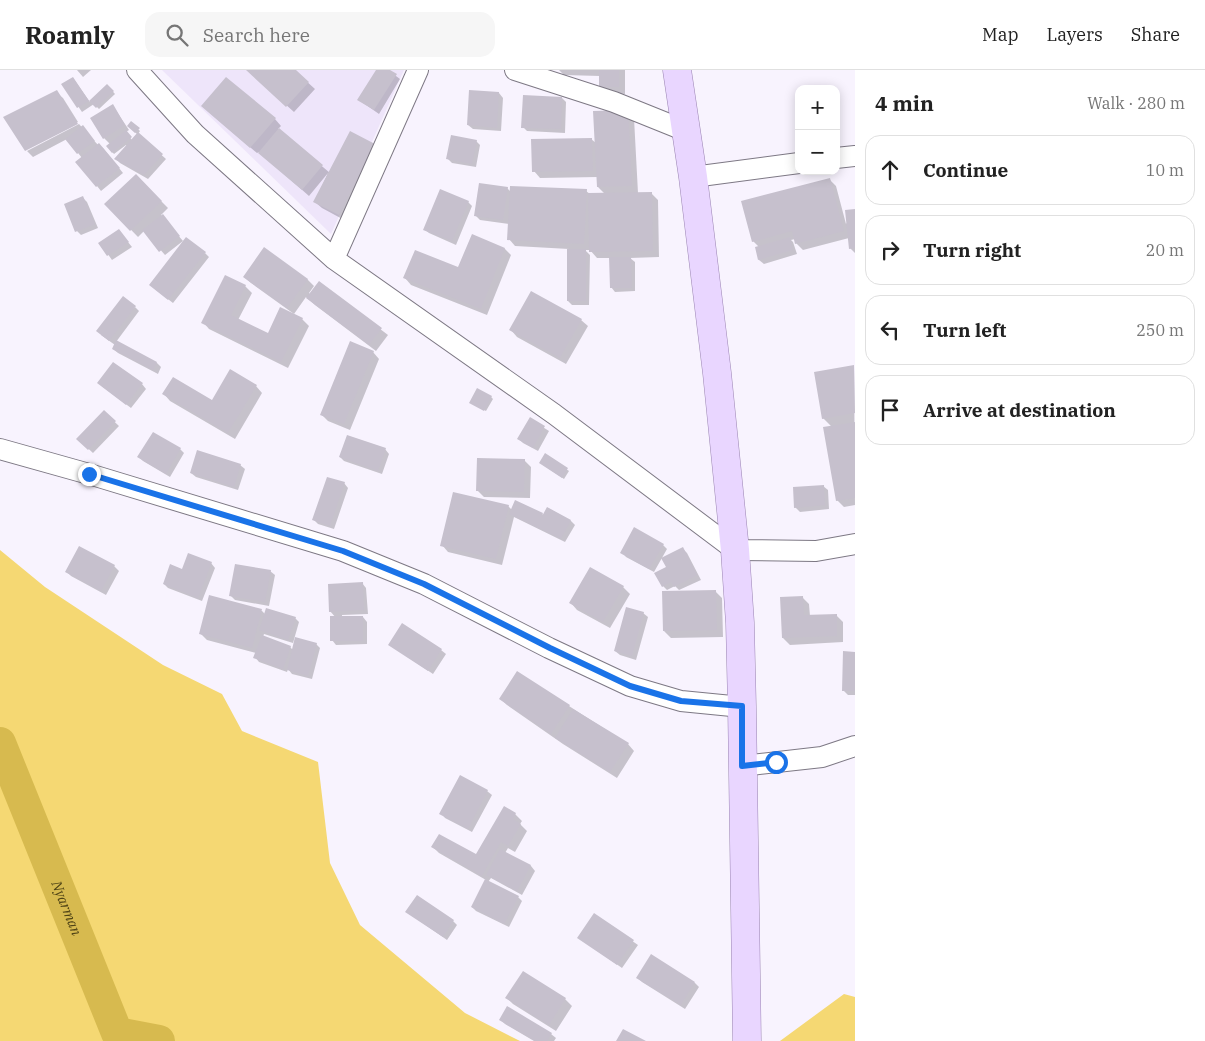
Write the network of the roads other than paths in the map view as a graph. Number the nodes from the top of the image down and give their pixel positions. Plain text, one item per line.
1 (137, 70) edge
2 (418, 70) edge
3 (515, 70) edge
4 (676, 70) edge
5 (686, 131) junction
6 (855, 156) edge
7 (840, 158) edge
8 (795, 164) edge
9 (693, 177) junction
10 (334, 259) junction
11 (0, 449) edge
12 (855, 544) edge
13 (735, 550) junction
14 (742, 706) junction
15 (855, 746) edge
16 (742, 766) junction
17 (747, 1041) edge

1 - 10 street
2 - 10 street
3 - 5 street
4 - 5 main road
5 - 9 main road
6 - 7 street
8 - 9 street
9 - 13 main road
10 - 13 street
11 - 14 street
12 - 13 street
13 - 14 main road
14 - 16 main road
15 - 16 street
16 - 17 main road

